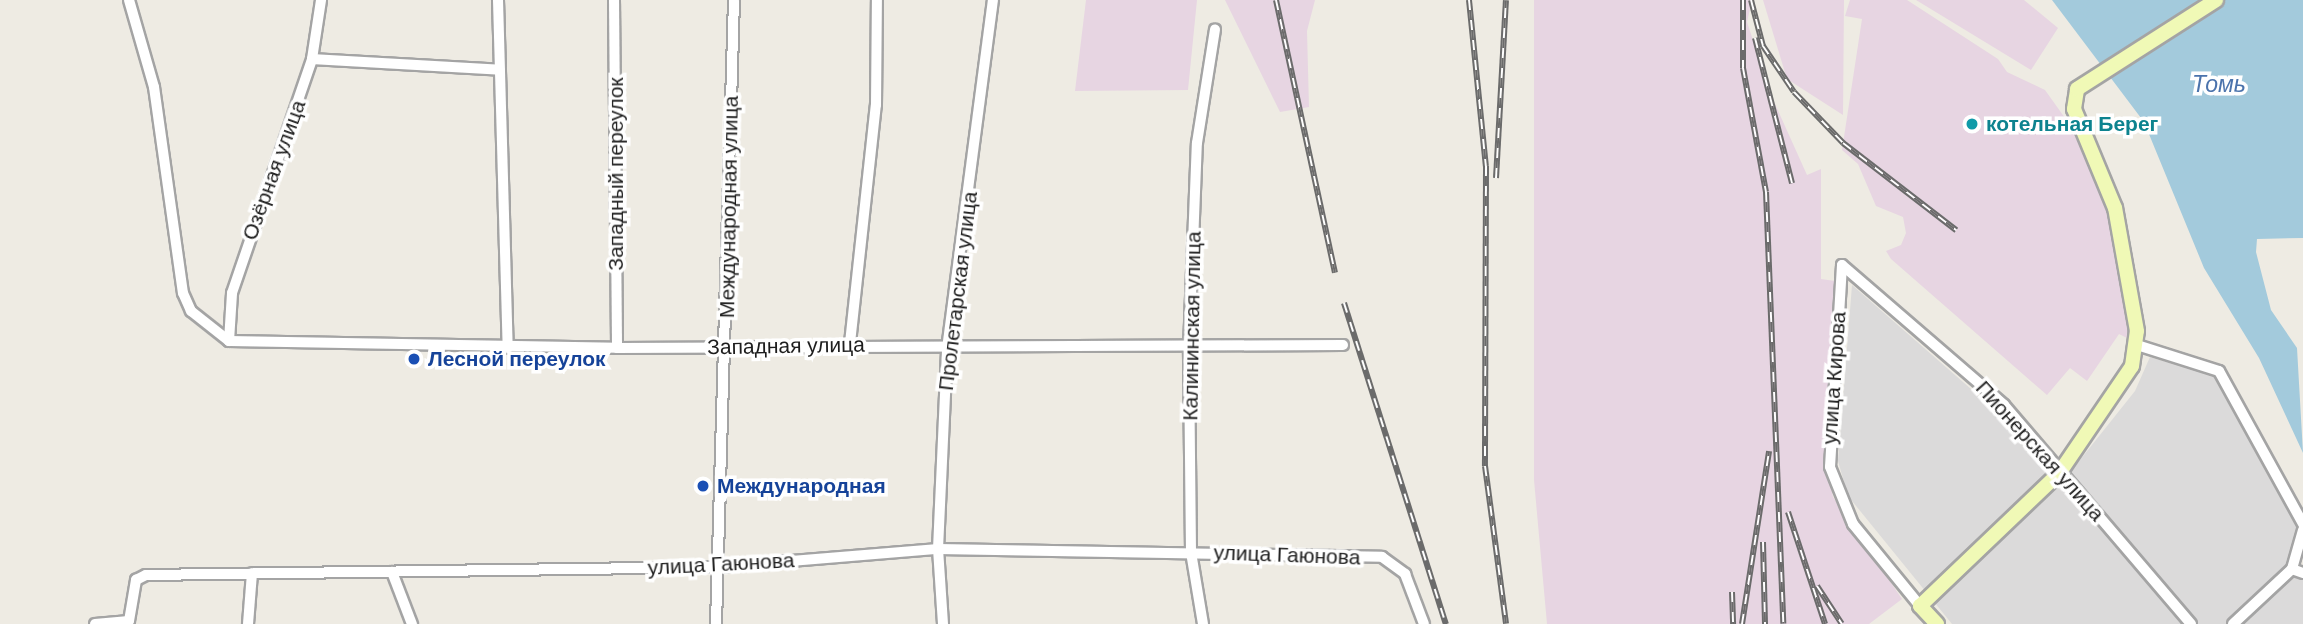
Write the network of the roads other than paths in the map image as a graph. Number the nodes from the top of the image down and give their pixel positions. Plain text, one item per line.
1 (129, 0) edge
2 (321, 0) edge
3 (498, 0) edge
4 (614, 0) edge
5 (734, 0) edge
6 (877, 0) edge
7 (993, 0) edge
8 (2216, 0) edge
9 (1216, 29) dead end
10 (312, 60) junction
11 (500, 70) junction
12 (1842, 265) joint
13 (229, 341) junction
14 (850, 342) junction
15 (1343, 345) dead end
16 (2137, 345) junction
17 (726, 347) junction
18 (508, 348) junction
19 (617, 348) junction
20 (1189, 348) junction
21 (947, 349) junction
22 (2060, 472) junction
23 (2303, 524) edge
24 (2303, 530) edge
25 (938, 549) junction
26 (1191, 552) junction
27 (718, 567) junction
28 (2298, 571) edge
29 (392, 572) junction
30 (252, 573) junction
31 (1920, 606) junction
32 (128, 623) edge
33 (95, 624) edge
34 (248, 624) edge
35 (412, 624) edge
36 (716, 624) edge
37 (943, 624) edge
38 (1203, 624) edge
39 (1424, 624) edge
40 (1937, 624) edge
41 (2191, 624) edge
42 (2233, 624) edge

1 - 13 street
2 - 10 street, Озёрная улица
3 - 11 street
4 - 19 street, Западный переулок
5 - 17 street, Международная улица
6 - 14 street
7 - 21 street, Пролетарская улица
8 - 16 main road
9 - 20 street, Калининская улица
10 - 11 street
10 - 13 street, Озёрная улица
11 - 18 street
12 - 22 street, Пионерская улица
12 - 31 street, улица Кирова
13 - 18 street, Западная улица
14 - 17 street, Западная улица
14 - 21 street, Западная улица
15 - 20 street, Западная улица
16 - 22 main road
16 - 23 street
17 - 19 street, Западная улица
17 - 27 street, Международная улица
18 - 19 street, Западная улица
20 - 21 street, Западная улица
20 - 26 street, Калининская улица
21 - 25 street, Пролетарская улица
22 - 31 main road
22 - 41 street, Пионерская улица
24 - 28 street
25 - 26 street, улица Гаюнова
25 - 27 street, улица Гаюнова
25 - 37 street, Пролетарская улица
26 - 38 street, Калининская улица
26 - 39 street, улица Гаюнова
27 - 29 street, улица Гаюнова
27 - 36 street, Международная улица
28 - 42 street
29 - 30 street, улица Гаюнова
29 - 35 street
30 - 32 street, улица Гаюнова
30 - 34 street
31 - 40 main road, улица Кирова
32 - 33 street, улица Гаюнова

